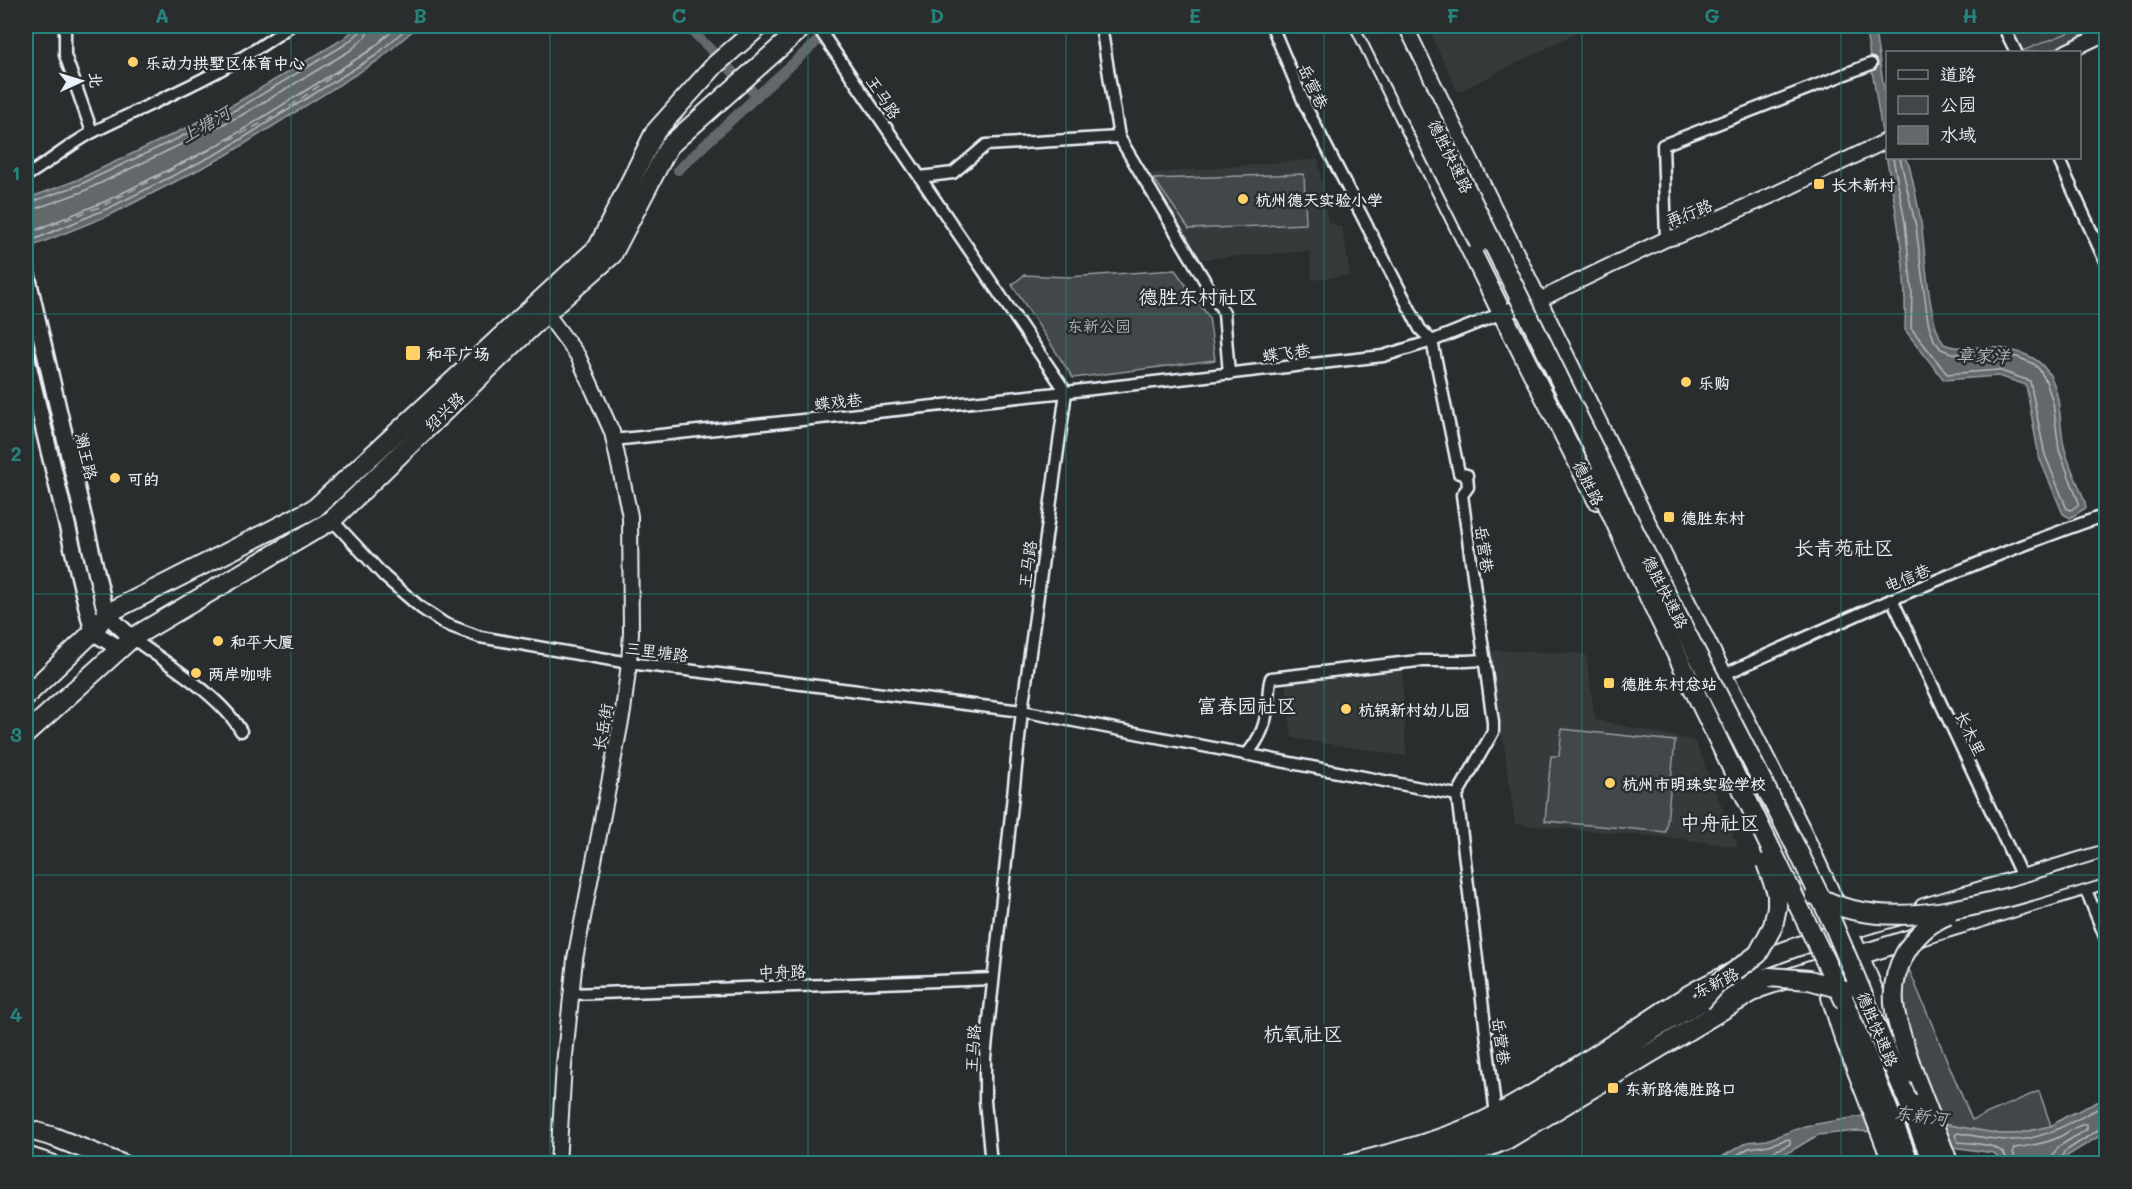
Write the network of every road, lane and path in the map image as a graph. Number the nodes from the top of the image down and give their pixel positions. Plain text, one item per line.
1 (65, 26) edge
2 (290, 26) edge
3 (760, 26) edge
4 (1272, 26) edge
5 (1360, 26) edge
6 (1371, 26) edge
7 (1386, 26) edge
8 (1403, 26) edge
9 (2003, 26) edge
10 (814, 27) edge
11 (1102, 32) dead end
12 (2106, 33) edge
13 (2016, 51) edge
14 (2068, 51) edge
15 (1871, 64) dead end
16 (92, 132) junction
17 (1119, 137) junction
18 (1886, 140) edge
19 (2058, 159) edge
20 (26, 176) edge
21 (920, 177) junction
22 (1666, 239) junction
23 (2106, 263) edge
24 (26, 272) edge
25 (1537, 301) junction
26 (546, 313) junction
27 (1502, 313) junction
28 (1432, 341) junction
29 (26, 356) edge
30 (1229, 374) junction
31 (1066, 392) junction
32 (613, 440) junction
33 (2106, 515) edge
34 (332, 520) junction
35 (1650, 599) junction
36 (1892, 599) junction
37 (106, 614) junction
38 (93, 632) junction
39 (126, 643) junction
40 (1485, 660) junction
41 (629, 663) junction
42 (1723, 675) junction
43 (26, 696) edge
44 (1022, 711) junction
45 (241, 731) dead end
46 (26, 734) edge
47 (1246, 754) junction
48 (1457, 795) junction
49 (1754, 831) junction
50 (2106, 854) edge
51 (2106, 868) edge
52 (2023, 879) junction
53 (2106, 879) edge
54 (2084, 885) junction
55 (1967, 907) junction
56 (1846, 929) junction
57 (1822, 939) junction
58 (2106, 939) edge
59 (1859, 955) junction
60 (1833, 964) junction
61 (993, 979) junction
62 (572, 994) junction
63 (1701, 1002) junction
64 (1914, 1074) junction
65 (1496, 1115) junction
66 (26, 1129) edge
67 (26, 1141) edge
68 (26, 1156) edge
69 (1474, 1158) edge
70 (1911, 1158) edge
71 (1937, 1158) edge
72 (51, 1164) edge
73 (114, 1164) edge
74 (122, 1164) edge
75 (558, 1164) edge
76 (991, 1164) edge
77 (1350, 1164) edge
78 (1398, 1164) edge
79 (1446, 1164) edge
80 (1893, 1164) edge
81 (1949, 1164) edge

1 - 16 street
2 - 16 street
3 - 37 main road, 绍兴路
4 - 28 street, 岳营巷
5 - 27 main road, 德胜路
6 - 35 main road, 德胜快速路, bridge
7 - 71 main road, 德胜快速路, bridge
8 - 25 main road, 德胜路
9 - 13 street
10 - 21 street, 王马路
10 - 26 main road, 绍兴路
11 - 17 street
12 - 14 street
15 - 22 street
16 - 20 street
17 - 21 street
17 - 30 street
18 - 22 street, 再行路
19 - 23 street
21 - 31 street, 王马路
22 - 25 street, 再行路
24 - 37 main road, 潮王路
25 - 27 street, 再行路
25 - 42 main road, 德胜路
26 - 32 street, 长岳街
26 - 34 main road, 绍兴路
27 - 28 street, 蝶飞巷
27 - 57 main road, 德胜路
28 - 30 street, 蝶飞巷
28 - 40 street, 岳营巷
29 - 38 main road
30 - 31 street, 蝶飞巷
31 - 32 street, 蝶戏巷
31 - 44 street, 王马路
32 - 41 street, 长岳街
33 - 36 street, 电信巷
34 - 39 main road, 绍兴路
34 - 41 street, 三里塘路
35 - 49 main road, bridge
35 - 70 main road, 德胜快速路, bridge
36 - 42 street, 电信巷
36 - 52 street, 长木里
37 - 38 main road, 绍兴路
37 - 39 main road
38 - 39 main road
38 - 43 main road, 绍兴路
39 - 45 street
39 - 46 main road, 绍兴路
40 - 47 street
40 - 48 street, 岳营巷
41 - 44 street, 三里塘路
41 - 62 street, 长岳街
42 - 56 main road, 德胜路
44 - 47 street, 三里塘路
44 - 61 street, 王马路
47 - 48 street, 三里塘路
48 - 65 street, 岳营巷
49 - 55 main road, bridge
49 - 63 main road, bridge
50 - 52 main road, 东新路
51 - 55 main road, bridge
52 - 56 main road, 东新路
53 - 54 main road, 东新路
54 - 58 street
54 - 59 main road, 东新路
55 - 64 main road, bridge
56 - 57 main road, 东新路
56 - 59 main road, 德胜路
57 - 60 main road, 德胜路
57 - 65 main road, 东新路
59 - 60 main road, 东新路
59 - 71 main road, 德胜路
60 - 69 main road, 东新路
60 - 70 main road, 德胜路
60 - 80 main road
61 - 62 street, 中舟路
61 - 76 street, 王马路
62 - 75 street, 长岳街
63 - 64 main road, bridge
63 - 78 main road
64 - 81 main road
65 - 77 main road, 东新路
66 - 74 main road
67 - 73 main road
68 - 72 main road
69 - 79 main road, 东新路

